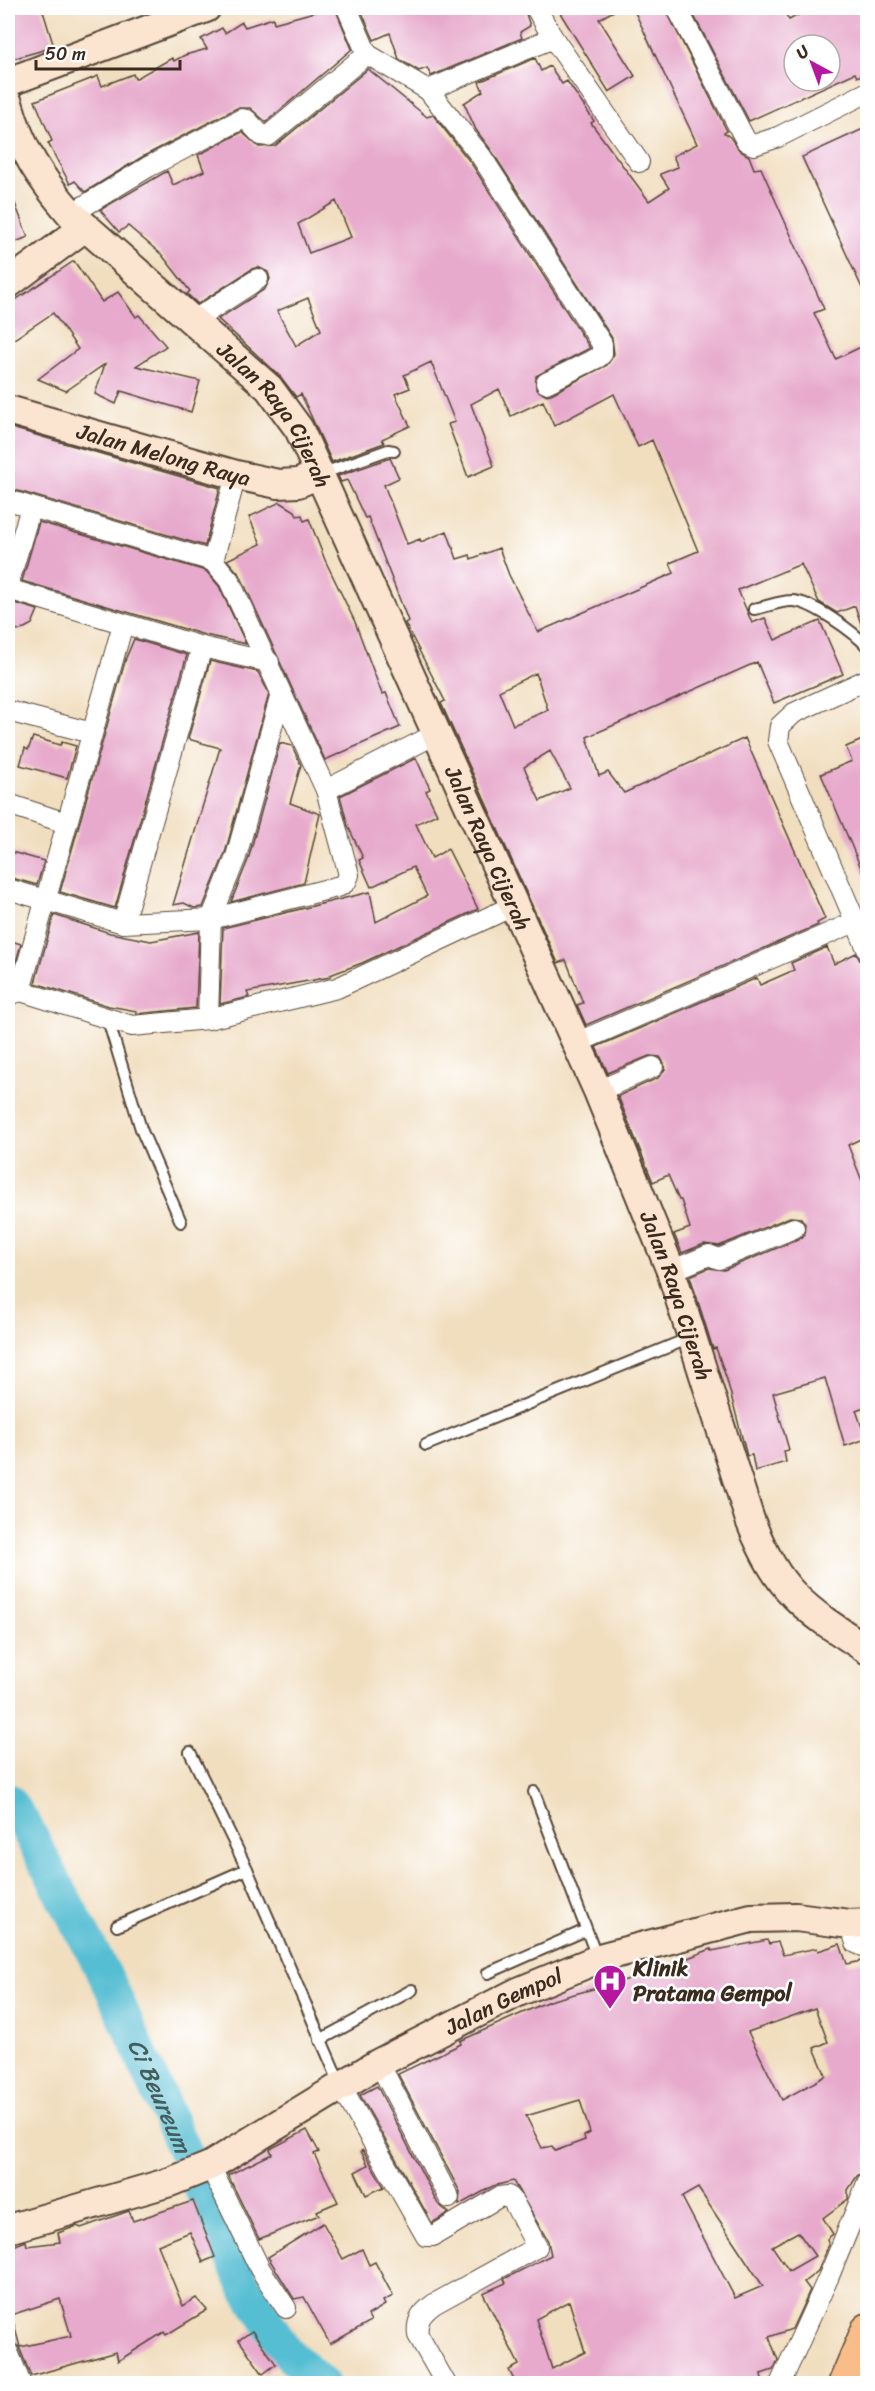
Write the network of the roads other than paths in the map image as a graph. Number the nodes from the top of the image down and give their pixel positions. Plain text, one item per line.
1 (206, 8) edge
2 (347, 8) edge
3 (536, 8) edge
4 (677, 8) edge
5 (554, 38) junction
6 (367, 54) junction
7 (8, 82) edge
8 (428, 90) junction
9 (867, 92) edge
10 (8, 104) edge
11 (639, 162) dead end
12 (78, 221) junction
13 (258, 279) dead end
14 (8, 284) edge
15 (193, 321) junction
16 (546, 383) dead end
17 (8, 410) edge
18 (394, 451) dead end
19 (320, 474) junction
20 (236, 476) junction
21 (8, 500) edge
22 (32, 507) junction
23 (213, 561) junction
24 (8, 587) edge
25 (754, 609) dead end
26 (123, 624) junction
27 (202, 647) junction
28 (867, 647) edge
29 (269, 662) junction
30 (867, 679) edge
31 (281, 694) junction
32 (8, 711) edge
33 (92, 733) junction
34 (438, 733) junction
35 (326, 790) junction
36 (8, 804) edge
37 (66, 823) junction
38 (8, 888) edge
39 (47, 901) junction
40 (515, 905) junction
41 (212, 919) junction
42 (855, 922) junction
43 (123, 923) junction
44 (867, 951) edge
45 (12, 991) edge
46 (208, 1019) junction
47 (108, 1020) junction
48 (578, 1042) junction
49 (653, 1067) dead end
50 (598, 1091) junction
51 (181, 1222) dead end
52 (794, 1228) dead end
53 (671, 1271) junction
54 (693, 1337) junction
55 (426, 1445) dead end
56 (867, 1650) edge
57 (190, 1752) dead end
58 (534, 1792) dead end
59 (247, 1869) junction
60 (859, 1924) edge
61 (117, 1926) dead end
62 (586, 1930) junction
63 (867, 1948) edge
64 (597, 1959) junction
65 (489, 1973) dead end
66 (412, 1990) dead end
67 (320, 2040) junction
68 (379, 2063) junction
69 (341, 2086) junction
70 (210, 2166) junction
71 (867, 2181) edge
72 (449, 2198) dead end
73 (8, 2229) edge
74 (286, 2307) dead end
75 (867, 2330) edge
76 (8, 2352) edge
77 (21, 2384) edge
78 (446, 2384) edge
79 (780, 2384) edge
80 (845, 2384) edge

1 - 7 main road
2 - 6 street
3 - 5 street
4 - 9 street
5 - 8 street
5 - 11 street
6 - 8 street
6 - 12 street
8 - 16 street
10 - 12 main road, Jalan Raya Cijerah
12 - 14 main road
12 - 15 main road, Jalan Raya Cijerah
13 - 15 street
15 - 19 main road, Jalan Raya Cijerah
17 - 20 main road, Jalan Melong Raya
18 - 19 lane
19 - 20 main road, Jalan Melong Raya
19 - 34 main road, Jalan Raya Cijerah
20 - 23 street
21 - 22 street
22 - 23 street
22 - 24 street
23 - 29 street
24 - 26 street
25 - 28 lane
26 - 27 street
26 - 33 street
27 - 29 street
27 - 43 street
29 - 31 street
30 - 42 street
31 - 35 street
31 - 41 street
32 - 33 street
33 - 37 street
34 - 35 street
34 - 40 main road, Jalan Raya Cijerah
35 - 41 street
36 - 37 street
37 - 39 street
38 - 39 street
39 - 43 street
39 - 45 street
40 - 46 street
40 - 48 main road, Jalan Raya Cijerah
41 - 43 street
41 - 46 street
42 - 44 street
42 - 48 street
45 - 47 street
46 - 47 street
47 - 51 lane
48 - 50 main road, Jalan Raya Cijerah
49 - 50 street
50 - 53 main road, Jalan Raya Cijerah
52 - 53 street
53 - 54 main road, Jalan Raya Cijerah
54 - 55 lane
54 - 56 main road, Jalan Raya Cijerah
57 - 59 lane
58 - 62 lane
59 - 61 lane
59 - 67 lane
60 - 63 street
60 - 64 main road, Jalan Gempol
62 - 64 lane
62 - 65 lane
64 - 68 main road, Jalan Gempol
66 - 67 lane
67 - 69 lane
68 - 69 main road, Jalan Gempol
68 - 72 street
69 - 70 main road, Jalan Gempol
69 - 78 street
70 - 73 main road, Jalan Gempol
70 - 74 street
71 - 79 street
75 - 80 highway
76 - 77 street

